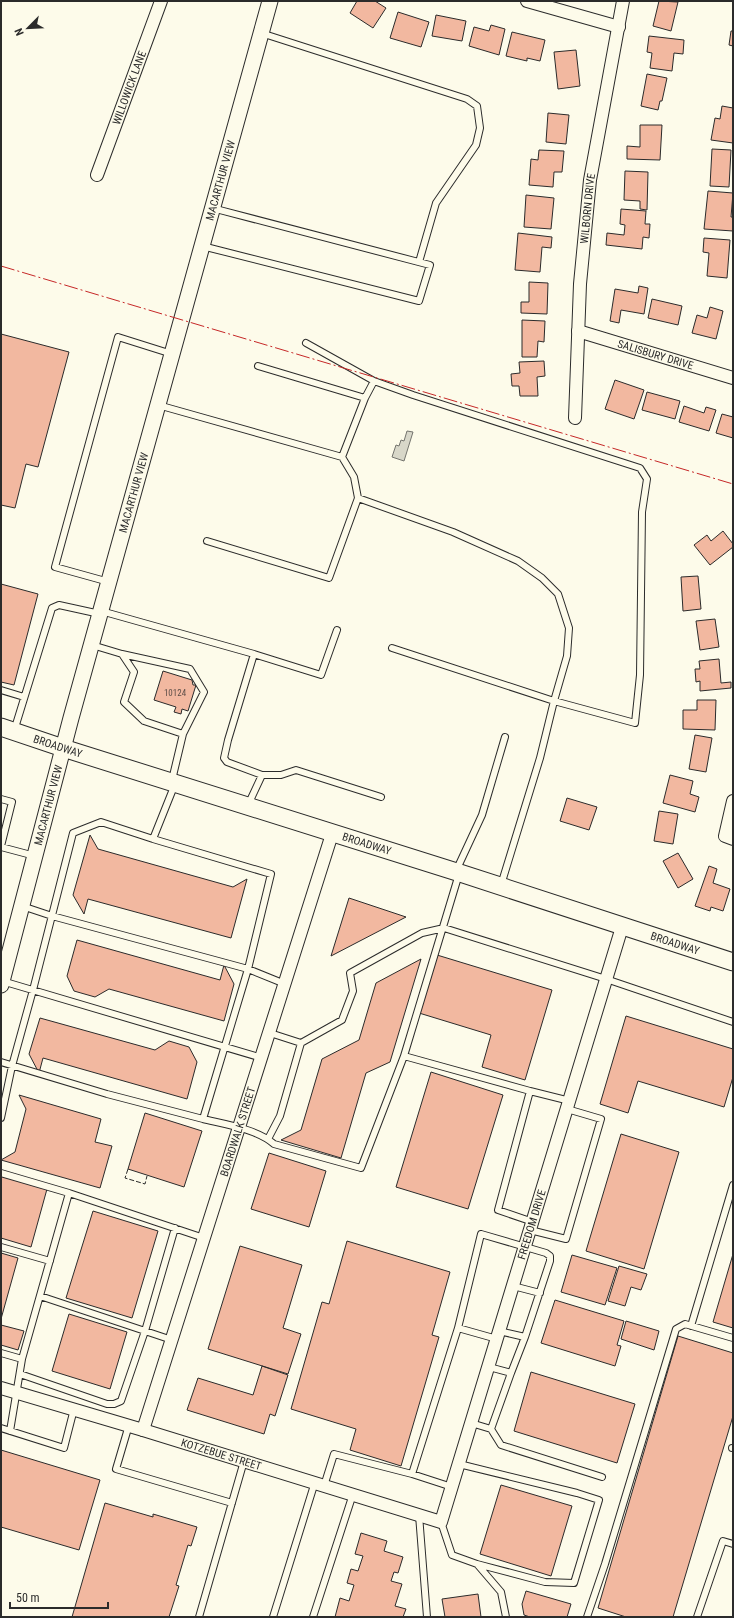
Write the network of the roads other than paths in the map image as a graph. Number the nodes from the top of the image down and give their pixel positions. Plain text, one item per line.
1 (161, 1) edge
2 (270, 1) edge
3 (527, 1) edge
4 (623, 1) edge
5 (619, 27) junction
6 (261, 33) junction
7 (97, 175) dead end
8 (212, 208) junction
9 (202, 246) junction
10 (419, 262) junction
11 (578, 331) junction
12 (306, 343) dead end
13 (172, 354) junction
14 (258, 366) dead end
15 (733, 378) edge
16 (374, 381) junction
17 (365, 398) junction
18 (158, 405) junction
19 (575, 418) dead end
20 (342, 458) junction
21 (358, 498) junction
22 (207, 541) dead end
23 (109, 582) junction
24 (100, 613) junction
25 (337, 630) dead end
26 (92, 645) junction
27 (392, 648) dead end
28 (122, 654) junction
29 (254, 654) junction
30 (1, 690) edge
31 (24, 698) junction
32 (554, 701) junction
33 (8, 729) edge
34 (183, 734) junction
35 (505, 737) dead end
36 (63, 748) junction
37 (262, 775) junction
38 (173, 782) junction
39 (382, 797) dead end
40 (1, 799) edge
41 (733, 801) edge
42 (247, 806) junction
43 (4, 820) edge
44 (3, 829) edge
45 (332, 834) junction
46 (2, 838) edge
47 (729, 838) edge
48 (153, 839) junction
49 (1, 846) edge
50 (35, 856) junction
51 (457, 873) junction
52 (500, 887) junction
53 (22, 906) junction
54 (52, 916) junction
55 (622, 927) junction
56 (444, 928) junction
57 (733, 962) edge
58 (248, 969) junction
59 (606, 979) junction
60 (2, 983) edge
61 (285, 984) junction
62 (33, 990) junction
63 (733, 1022) edge
64 (270, 1032) junction
65 (301, 1043) junction
66 (224, 1048) junction
67 (404, 1056) junction
68 (262, 1058) junction
69 (1, 1062) edge
70 (12, 1066) junction
71 (530, 1091) junction
72 (568, 1105) junction
73 (1, 1118) edge
74 (202, 1119) junction
75 (239, 1128) junction
76 (268, 1139) junction
77 (1, 1173) edge
78 (733, 1185) edge
79 (69, 1193) junction
80 (532, 1226) junction
81 (176, 1228) junction
82 (204, 1238) junction
83 (1, 1247) edge
84 (525, 1247) junction
85 (50, 1261) junction
86 (513, 1286) junction
87 (540, 1293) junction
88 (40, 1296) junction
89 (691, 1326) junction
90 (458, 1328) junction
91 (145, 1331) junction
92 (498, 1335) junction
93 (525, 1337) junction
94 (733, 1338) edge
95 (172, 1340) junction
96 (1, 1353) edge
97 (22, 1359) junction
98 (489, 1366) junction
99 (511, 1373) junction
100 (20, 1374) junction
101 (1, 1388) edge
102 (18, 1393) junction
103 (74, 1410) junction
104 (472, 1423) junction
105 (129, 1425) junction
106 (1, 1428) edge
107 (491, 1429) junction
108 (143, 1430) junction
109 (10, 1431) junction
110 (244, 1461) junction
111 (459, 1464) junction
112 (412, 1474) junction
113 (602, 1477) dead end
114 (319, 1484) junction
115 (452, 1487) junction
116 (353, 1494) junction
117 (232, 1503) junction
118 (419, 1515) junction
119 (442, 1522) junction
120 (733, 1544) edge
121 (477, 1564) junction
122 (199, 1617) edge
123 (273, 1617) edge
124 (313, 1617) edge
125 (427, 1617) edge
126 (506, 1617) edge
127 (587, 1617) edge
128 (697, 1617) edge

1 - 7 street, WILLOWICK LANE
2 - 6 street, MACARTHUR VIEW
3 - 5 street
4 - 5 street, WILBORN DRIVE
5 - 11 street, WILBORN DRIVE
6 - 8 street, MACARTHUR VIEW
6 - 10 lane
8 - 9 street, MACARTHUR VIEW
8 - 10 lane
9 - 10 lane
9 - 13 street, MACARTHUR VIEW
11 - 15 street, SALISBURY DRIVE
11 - 19 street, WILBORN DRIVE
12 - 16 lane
13 - 18 street, MACARTHUR VIEW
13 - 23 lane
14 - 17 lane
16 - 17 lane
16 - 32 lane
17 - 20 lane
18 - 20 lane
18 - 23 street, MACARTHUR VIEW
20 - 21 lane
21 - 22 lane
21 - 32 lane
23 - 24 street, MACARTHUR VIEW
24 - 26 street, MACARTHUR VIEW
24 - 29 lane
24 - 31 lane
25 - 29 lane
26 - 28 lane
26 - 36 street, MACARTHUR VIEW
27 - 32 lane
28 - 34 lane
28 - 34 lane
29 - 37 lane
30 - 31 lane
31 - 33 lane
32 - 52 lane
33 - 36 main road, BROADWAY
34 - 38 lane
35 - 51 lane
36 - 38 main road, BROADWAY
36 - 50 street, MACARTHUR VIEW
37 - 39 lane
37 - 42 lane
38 - 42 main road, BROADWAY
38 - 48 lane
40 - 43 lane
41 - 47 street
42 - 45 main road, BROADWAY
43 - 44 lane
44 - 46 lane
45 - 51 main road, BROADWAY
45 - 61 street, BOARDWALK STREET
46 - 49 lane
48 - 54 lane
48 - 58 lane
49 - 50 lane
50 - 53 street, MACARTHUR VIEW
51 - 52 main road, BROADWAY
51 - 56 lane
52 - 55 main road, BROADWAY
53 - 54 lane
53 - 60 street, MACARTHUR VIEW
54 - 58 lane
54 - 62 lane
55 - 57 main road, BROADWAY
55 - 59 street, FREEDOM DRIVE
56 - 59 lane
56 - 65 lane
56 - 67 lane
58 - 61 lane
58 - 66 lane
59 - 63 lane
59 - 72 street, FREEDOM DRIVE
60 - 62 lane
61 - 64 street, BOARDWALK STREET
62 - 66 lane
62 - 70 lane
64 - 65 lane
64 - 68 street, BOARDWALK STREET
65 - 76 lane
66 - 68 lane
66 - 74 lane
67 - 71 lane
67 - 76 lane
68 - 75 street, BOARDWALK STREET
69 - 70 lane
70 - 73 lane
70 - 74 lane
71 - 72 lane
71 - 80 lane
72 - 80 street, FREEDOM DRIVE
72 - 80 lane
74 - 75 lane
75 - 76 lane
75 - 82 street, BOARDWALK STREET
77 - 79 lane
78 - 89 lane
79 - 81 lane
79 - 85 lane
80 - 84 street, FREEDOM DRIVE
81 - 82 lane
81 - 91 lane
82 - 95 street, BOARDWALK STREET
83 - 85 lane
84 - 86 street, FREEDOM DRIVE
84 - 87 lane
84 - 90 lane
85 - 88 lane
86 - 87 lane
86 - 92 street, FREEDOM DRIVE
87 - 93 lane
88 - 91 lane
88 - 97 lane
89 - 94 lane
89 - 127 lane
90 - 92 lane
90 - 112 lane
91 - 95 lane
91 - 100 lane
92 - 93 lane
92 - 98 street, FREEDOM DRIVE
93 - 99 lane
95 - 108 street, BOARDWALK STREET
96 - 97 lane
97 - 100 lane
98 - 99 lane
98 - 104 street, FREEDOM DRIVE
99 - 107 lane
100 - 102 lane
101 - 102 street, KOTZEBUE STREET
102 - 103 street, KOTZEBUE STREET
102 - 109 lane
103 - 105 street, KOTZEBUE STREET
103 - 109 lane
104 - 107 lane
104 - 111 street, FREEDOM DRIVE
105 - 108 street, KOTZEBUE STREET
105 - 117 lane
106 - 109 lane
107 - 113 lane
108 - 110 street, KOTZEBUE STREET
110 - 114 street, KOTZEBUE STREET
110 - 117 lane
111 - 115 street, FREEDOM DRIVE
111 - 121 lane
112 - 114 lane
112 - 115 lane
114 - 116 street, KOTZEBUE STREET
114 - 123 lane
115 - 119 street, FREEDOM DRIVE
116 - 118 street, KOTZEBUE STREET
116 - 124 lane
117 - 122 lane
118 - 119 street, KOTZEBUE STREET
118 - 125 lane
119 - 121 lane
120 - 128 lane
121 - 126 lane

